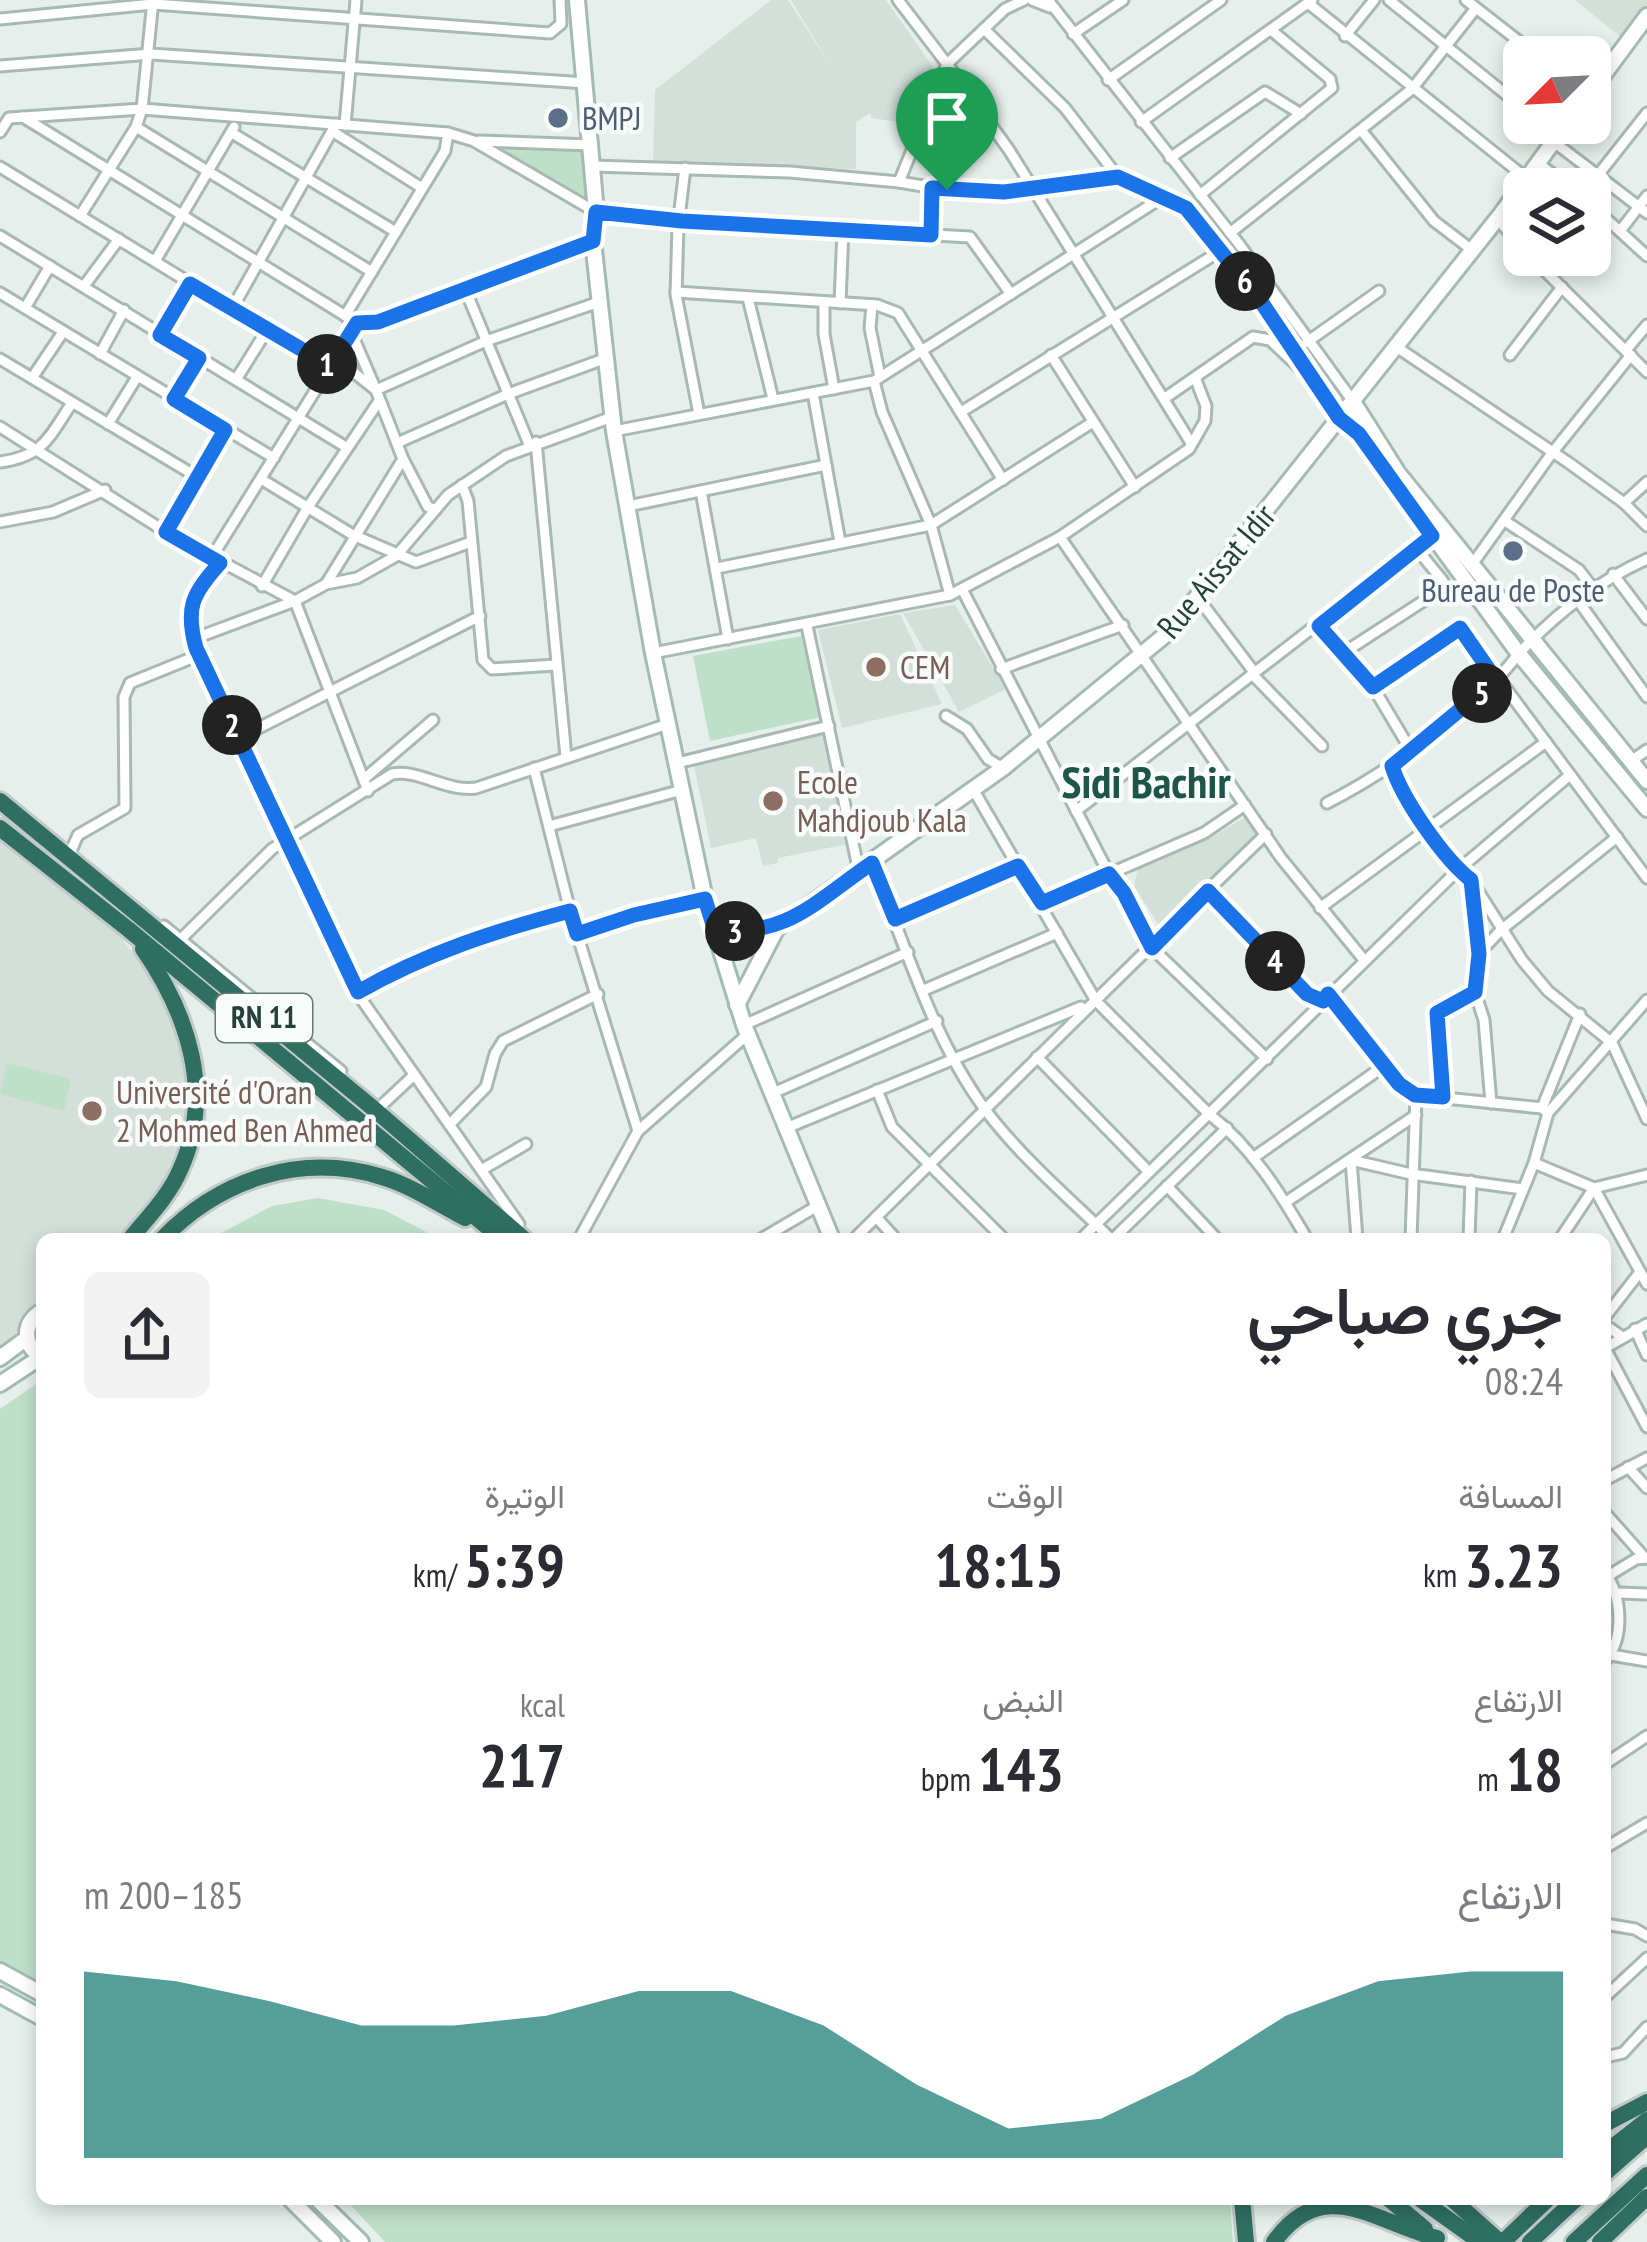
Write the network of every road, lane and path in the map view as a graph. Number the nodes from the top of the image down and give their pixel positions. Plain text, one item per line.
1 (356, 0) edge
2 (560, 0) edge
3 (578, 0) edge
4 (898, 0) edge
5 (1028, 0) edge
6 (1123, 0) edge
7 (1221, 0) edge
8 (1374, 0) edge
9 (1389, 0) edge
10 (1466, 0) edge
11 (153, 2) edge
12 (1310, 2) edge
13 (1051, 5) edge
14 (1476, 8) junction
15 (354, 17) junction
16 (1647, 17) edge
17 (0, 19) edge
18 (984, 29) junction
19 (1271, 30) junction
20 (1073, 34) junction
21 (1345, 36) junction
22 (1512, 36) edge
23 (1445, 46) junction
24 (151, 54) junction
25 (947, 64) junction
26 (1611, 65) edge
27 (0, 66) edge
28 (351, 66) junction
29 (1108, 80) junction
30 (586, 82) junction
31 (1412, 89) junction
32 (1503, 92) edge
33 (142, 109) junction
34 (925, 113) junction
35 (1301, 113) junction
36 (1647, 113) edge
37 (238, 116) junction
38 (23, 117) junction
39 (4, 118) edge
40 (1141, 122) junction
41 (136, 127) junction
42 (338, 127) junction
43 (1360, 130) junction
44 (0, 132) edge
45 (232, 133) junction
46 (448, 133) junction
47 (474, 141) junction
48 (1552, 144) edge
49 (1569, 144) edge
50 (591, 145) junction
51 (1170, 158) junction
52 (1538, 163) junction
53 (592, 166) junction
54 (0, 167) edge
55 (685, 168) junction
56 (1513, 168) edge
57 (1534, 168) edge
58 (1545, 168) edge
59 (1591, 168) edge
60 (1604, 168) edge
61 (109, 171) junction
62 (208, 171) junction
63 (1118, 177) junction
64 (304, 179) junction
65 (899, 182) junction
66 (1611, 186) edge
67 (422, 188) junction
68 (932, 188) junction
69 (1031, 189) junction
70 (947, 190) junction
71 (1200, 195) junction
72 (1647, 196) edge
73 (1160, 199) junction
74 (1503, 210) edge
75 (1643, 210) edge
76 (596, 212) junction
77 (80, 216) junction
78 (182, 216) junction
79 (284, 218) junction
80 (1497, 218) junction
81 (678, 220) junction
82 (1611, 223) edge
83 (1503, 225) edge
84 (843, 229) junction
85 (1620, 231) junction
86 (396, 232) junction
87 (1230, 233) junction
88 (931, 235) junction
89 (0, 236) edge
90 (119, 239) junction
91 (593, 241) junction
92 (1222, 250) junction
93 (1472, 250) junction
94 (1073, 256) junction
95 (1647, 256) edge
96 (155, 261) junction
97 (257, 262) junction
98 (50, 266) junction
99 (372, 272) junction
100 (1551, 276) edge
101 (190, 284) junction
102 (84, 286) junction
103 (1562, 287) junction
104 (465, 289) junction
105 (1379, 291) dead end
106 (676, 292) junction
107 (0, 293) edge
108 (1011, 294) junction
109 (748, 298) junction
110 (599, 302) junction
111 (824, 302) junction
112 (840, 303) junction
113 (872, 305) junction
114 (25, 308) junction
115 (232, 309) junction
116 (124, 310) junction
117 (345, 316) junction
118 (1113, 318) junction
119 (1647, 326) edge
120 (354, 328) junction
121 (267, 330) junction
122 (63, 332) junction
123 (160, 335) junction
124 (487, 341) junction
125 (1306, 341) junction
126 (1395, 346) junction
127 (922, 351) junction
128 (1629, 353) junction
129 (100, 354) junction
130 (1051, 355) junction
131 (1510, 355) dead end
132 (199, 358) junction
133 (0, 359) edge
134 (604, 359) junction
135 (330, 366) junction
136 (1647, 372) edge
137 (1310, 376) junction
138 (137, 377) junction
139 (237, 378) junction
140 (32, 379) junction
141 (877, 379) junction
142 (1196, 380) junction
143 (834, 389) junction
144 (813, 393) junction
145 (508, 394) junction
146 (377, 395) junction
147 (1165, 398) junction
148 (174, 399) junction
149 (772, 399) junction
150 (1352, 400) junction
151 (72, 403) junction
152 (961, 412) junction
153 (699, 414) junction
154 (298, 416) junction
155 (1339, 418) junction
156 (1093, 422) junction
157 (108, 424) junction
158 (613, 424) junction
159 (0, 427) edge
160 (225, 430) junction
161 (397, 443) junction
162 (532, 443) junction
163 (1191, 443) junction
164 (346, 447) junction
165 (40, 450) junction
166 (1552, 453) junction
167 (274, 458) junction
168 (403, 459) junction
169 (0, 462) edge
170 (826, 464) junction
171 (199, 478) junction
172 (261, 479) junction
173 (1003, 480) junction
174 (1647, 482) edge
175 (462, 485) junction
176 (1135, 487) junction
177 (104, 490) junction
178 (701, 491) junction
179 (1624, 503) junction
180 (628, 506) junction
181 (308, 507) junction
182 (436, 509) junction
183 (1505, 521) junction
184 (0, 522) edge
185 (931, 525) junction
186 (1647, 526) edge
187 (166, 532) junction
188 (353, 535) junction
189 (1432, 536) junction
190 (1060, 537) junction
191 (471, 542) junction
192 (840, 542) junction
193 (1417, 548) junction
194 (396, 556) junction
195 (1647, 559) edge
196 (216, 560) junction
197 (1471, 566) junction
198 (717, 568) junction
199 (1613, 574) junction
200 (326, 584) junction
201 (262, 586) junction
202 (1592, 587) junction
203 (962, 589) junction
204 (950, 595) junction
205 (1198, 598) junction
206 (295, 601) junction
207 (1579, 602) junction
208 (480, 616) junction
209 (1647, 619) edge
210 (1123, 625) junction
211 (806, 626) junction
212 (1319, 626) junction
213 (194, 639) junction
214 (728, 639) junction
215 (1531, 640) junction
216 (653, 653) junction
217 (1343, 653) junction
218 (1519, 654) junction
219 (199, 655) junction
220 (1145, 655) junction
221 (556, 665) junction
222 (1001, 669) junction
223 (1253, 673) junction
224 (1496, 680) junction
225 (1373, 687) junction
226 (331, 690) junction
227 (1647, 697) edge
228 (946, 716) dead end
229 (433, 720) dead end
230 (1189, 722) junction
231 (668, 724) junction
232 (829, 726) junction
233 (1039, 737) junction
234 (238, 738) junction
235 (1546, 742) junction
236 (1322, 746) dead end
237 (1410, 749) junction
238 (1647, 750) edge
239 (566, 757) junction
240 (1631, 761) junction
241 (677, 763) junction
242 (1392, 766) junction
243 (534, 768) junction
244 (1003, 768) junction
245 (1570, 775) junction
246 (1647, 781) edge
247 (366, 785) junction
248 (973, 789) junction
249 (682, 790) junction
250 (0, 801) edge
251 (1327, 803) dead end
252 (1245, 806) junction
253 (1647, 809) edge
254 (1076, 811) junction
255 (550, 826) junction
256 (0, 828) edge
257 (1430, 830) junction
258 (1267, 834) junction
259 (1618, 837) junction
260 (286, 839) junction
261 (66, 851) junction
262 (1018, 866) junction
263 (866, 868) junction
264 (1458, 870) junction
265 (1109, 874) junction
266 (1647, 878) edge
267 (1471, 880) junction
268 (1208, 891) junction
269 (705, 899) junction
270 (1042, 903) junction
271 (1320, 908) junction
272 (570, 911) junction
273 (895, 919) junction
274 (714, 928) junction
275 (777, 928) junction
276 (128, 929) junction
277 (1501, 930) junction
278 (1057, 933) junction
279 (577, 934) junction
280 (181, 939) junction
281 (1152, 948) junction
282 (908, 952) junction
283 (1479, 954) junction
284 (1364, 959) junction
285 (924, 990) junction
286 (358, 992) junction
287 (1475, 992) junction
288 (598, 994) junction
289 (1326, 998) junction
290 (1647, 1000) edge
291 (1091, 1003) junction
292 (737, 1005) junction
293 (1580, 1014) junction
294 (937, 1022) junction
295 (746, 1029) junction
296 (1612, 1043) junction
297 (1037, 1057) junction
298 (954, 1059) junction
299 (1267, 1059) junction
300 (1384, 1066) junction
301 (413, 1076) junction
302 (877, 1090) junction
303 (773, 1093) junction
304 (1415, 1095) junction
305 (1443, 1097) junction
306 (1491, 1103) junction
307 (381, 1106) junction
308 (987, 1111) junction
309 (1545, 1111) junction
310 (1209, 1114) junction
311 (1416, 1115) junction
312 (1647, 1118) edge
313 (450, 1124) junction
314 (786, 1127) junction
315 (1227, 1128) junction
316 (638, 1131) junction
317 (526, 1144) dead end
318 (1252, 1158) junction
319 (1351, 1160) junction
320 (1534, 1163) junction
321 (930, 1166) junction
322 (483, 1169) junction
323 (1149, 1172) junction
324 (1411, 1174) junction
325 (1647, 1175) edge
326 (1472, 1181) junction
327 (1166, 1186) junction
328 (1594, 1188) junction
329 (1523, 1189) junction
330 (1286, 1202) junction
331 (819, 1205) junction
332 (876, 1217) junction
333 (1099, 1221) junction
334 (521, 1232) edge
335 (135, 1233) edge
336 (169, 1233) edge
337 (491, 1233) edge
338 (495, 1233) edge
339 (584, 1233) edge
340 (771, 1233) edge
341 (830, 1233) edge
342 (860, 1233) edge
343 (891, 1233) edge
344 (998, 1233) edge
345 (1087, 1233) edge
346 (1110, 1233) edge
347 (1118, 1233) edge
348 (1211, 1233) edge
349 (1304, 1233) edge
350 (1357, 1233) edge
351 (1411, 1233) edge
352 (1468, 1233) edge
353 (1505, 1233) edge
354 (1564, 1233) edge
355 (1640, 1272) junction
356 (1647, 1283) edge
357 (1611, 1313) edge
358 (36, 1316) edge
359 (1647, 1324) edge
360 (1611, 1327) edge
361 (1635, 1330) junction
362 (1621, 1336) junction
363 (27, 1337) junction
364 (1611, 1344) edge
365 (36, 1350) edge
366 (1647, 1355) edge
367 (0, 1358) edge
368 (1611, 1359) edge
369 (36, 1360) edge
370 (0, 1384) edge
371 (1647, 1427) edge
372 (1647, 1458) edge
373 (1628, 1467) junction
374 (1611, 1477) edge
375 (1647, 1488) edge
376 (1611, 1520) edge
377 (1646, 1558) edge
378 (1611, 1572) edge
379 (1611, 1582) edge
380 (1618, 1593) junction
381 (1647, 1594) edge
382 (1611, 1624) edge
383 (1618, 1625) junction
384 (1611, 1648) edge
385 (1611, 1658) edge
386 (1647, 1661) edge
387 (1647, 1736) edge
388 (1611, 1760) edge
389 (1645, 1829) edge
390 (1611, 1845) edge
391 (1611, 1925) edge
392 (1647, 1936) edge
393 (1647, 1958) edge
394 (0, 1971) edge
395 (36, 1991) edge
396 (1611, 1991) edge
397 (0, 1995) edge
398 (36, 2015) edge
399 (1647, 2027) edge
400 (1611, 2055) edge
401 (1647, 2102) edge
402 (1647, 2120) edge
403 (1611, 2121) edge
404 (1647, 2136) edge
405 (1611, 2148) edge
406 (1611, 2168) edge
407 (1647, 2175) edge
408 (1647, 2197) edge
409 (296, 2205) edge
410 (323, 2205) edge
411 (1243, 2205) edge
412 (1396, 2205) edge
413 (1428, 2205) edge
414 (1460, 2205) edge
415 (1542, 2205) edge
416 (1570, 2205) edge
417 (1647, 2211) edge
418 (1617, 2226) junction
419 (1505, 2239) edge
420 (1440, 2240) edge
421 (334, 2242) edge
422 (361, 2242) edge
423 (1246, 2242) edge
424 (1274, 2242) edge
425 (1480, 2242) edge
426 (1530, 2242) edge
427 (1574, 2242) edge
428 (1600, 2242) edge

1 - 15 street
2 - 15 street
3 - 30 street
4 - 25 street
5 - 13 street
5 - 18 street
6 - 20 street
7 - 29 street
8 - 21 street
9 - 23 street
10 - 14 street
11 - 15 street
11 - 17 street
11 - 24 street
12 - 19 street
12 - 21 street
13 - 20 street
14 - 22 street
14 - 23 street
15 - 28 street
16 - 26 street
18 - 25 street
18 - 63 street
19 - 35 street
19 - 40 street
20 - 29 street
21 - 31 street
23 - 31 street
23 - 32 street
24 - 27 street
24 - 28 street
24 - 33 street
25 - 34 street
25 - 69 street
28 - 30 street
28 - 42 street
29 - 40 street
30 - 50 street
31 - 43 street
31 - 56 street
33 - 37 street
33 - 38 street
33 - 41 street
34 - 65 street
34 - 70 street
35 - 51 street
35 - 71 street
36 - 60 street
37 - 42 street
37 - 45 street
38 - 39 street
38 - 61 street
39 - 44 street
40 - 51 street
41 - 61 street
41 - 62 street
42 - 46 street
42 - 64 street
42 - 67 street
43 - 87 street
43 - 93 street
45 - 62 street
45 - 64 street
46 - 47 street
46 - 67 street
47 - 50 street
47 - 76 street
48 - 52 street, Rue Aissat Idir
49 - 59 street
50 - 53 street
51 - 71 street
52 - 57 street, Rue Aissat Idir
52 - 58 street
53 - 55 street
53 - 76 street
54 - 77 street
55 - 65 street
55 - 81 street
61 - 77 street
61 - 78 street
62 - 78 street
62 - 79 street
63 - 69 street
63 - 73 street
64 - 79 street
64 - 86 street
65 - 68 street
66 - 75 street
67 - 86 street
68 - 70 street
68 - 88 street
69 - 70 street
69 - 94 street
71 - 87 street
72 - 75 street
73 - 92 street
73 - 94 street
74 - 80 street, Rue Aissat Idir
75 - 85 street
76 - 81 street
76 - 91 street
77 - 90 street
78 - 96 street
78 - 97 street
79 - 97 street
79 - 99 street
80 - 83 street
80 - 93 street, Rue Aissat Idir
81 - 84 street
81 - 106 street
82 - 85 street
84 - 88 street
84 - 112 street
85 - 95 street
86 - 99 street
87 - 125 street
88 - 108 street
89 - 98 street
90 - 96 street
90 - 102 street
91 - 104 street
91 - 110 street
92 - 118 street
92 - 137 street
93 - 126 street, Rue Aissat Idir
94 - 108 street
94 - 118 street
96 - 101 street
97 - 115 street
97 - 117 street
98 - 102 street
98 - 114 street
99 - 117 street
100 - 103 street
101 - 115 street
101 - 123 street
102 - 116 street
103 - 128 street
103 - 131 street
104 - 120 street
104 - 124 street
105 - 125 street
106 - 109 street
106 - 153 street
107 - 114 street
108 - 127 street
109 - 111 street
109 - 149 street
110 - 124 street
110 - 134 street
111 - 112 street
111 - 143 street
112 - 113 street
113 - 127 street
113 - 141 street
114 - 122 street
115 - 121 street
116 - 123 street
116 - 129 street
117 - 120 street
118 - 130 street
118 - 147 street
119 - 128 street
120 - 135 street
120 - 146 street
121 - 135 street
121 - 139 street
122 - 129 street
122 - 140 street
123 - 132 street
124 - 145 street
124 - 146 street
125 - 150 street
126 - 150 street, Rue Aissat Idir
126 - 166 street
127 - 141 street
127 - 152 street
128 - 136 street
128 - 166 street
129 - 138 street
130 - 152 street
130 - 156 street
132 - 139 street
132 - 148 street
133 - 140 street
134 - 145 street
134 - 158 street
135 - 146 street
135 - 154 street
137 - 142 street
137 - 155 street
138 - 148 street
138 - 157 street
139 - 154 street
140 - 151 street
141 - 143 street
141 - 185 street
142 - 147 street
142 - 163 street
143 - 144 street
144 - 149 street
144 - 170 street
145 - 161 street
145 - 162 street
146 - 161 street
146 - 164 street
147 - 163 street
148 - 160 street
149 - 153 street
150 - 155 street, Rue Aissat Idir
150 - 197 street
151 - 157 street
151 - 165 street
152 - 173 street
153 - 158 street
154 - 164 street
154 - 167 street
155 - 189 street
155 - 205 street, Rue Aissat Idir
156 - 173 street
156 - 176 street
157 - 171 street
158 - 162 street
158 - 180 street
159 - 165 street
160 - 167 street
160 - 171 street
161 - 168 street
162 - 175 street
162 - 221 street
163 - 176 street
164 - 181 street
165 - 169 street
165 - 177 street
166 - 179 street
166 - 183 street
167 - 172 street
168 - 182 street
168 - 188 street
170 - 178 street
170 - 192 street
171 - 187 street
172 - 181 street
172 - 196 street
173 - 185 street
174 - 179 street
175 - 182 street
175 - 191 street
176 - 190 street
177 - 184 street
177 - 187 street
178 - 180 street
178 - 198 street
179 - 186 street
180 - 216 street
181 - 188 street
181 - 201 street
182 - 194 street
183 - 197 street
183 - 202 street
185 - 192 street
185 - 204 street
187 - 196 street
188 - 194 street
188 - 200 street
189 - 193 street
189 - 218 street
190 - 203 street
190 - 210 street
191 - 194 street
191 - 208 street
192 - 198 street
193 - 212 street
193 - 217 street
194 - 200 street
195 - 199 street
196 - 201 street
196 - 213 street
197 - 215 street
198 - 214 street
199 - 202 street
199 - 209 street
200 - 206 street
201 - 206 street
202 - 207 street
203 - 204 street
203 - 222 street
204 - 211 street
205 - 220 street, Rue Aissat Idir
205 - 223 street
206 - 213 street
206 - 226 street
207 - 215 street
207 - 227 street
208 - 221 street
208 - 226 street
210 - 220 street
210 - 222 street
211 - 214 street
211 - 232 street
212 - 217 street
212 - 223 street
213 - 219 street
214 - 216 street
215 - 218 street
215 - 240 street
216 - 231 street
217 - 225 street
218 - 224 street
218 - 253 street
219 - 234 street
219 - 261 street
220 - 230 street
220 - 233 street, Rue Aissat Idir
221 - 239 street
222 - 233 street
223 - 230 street
223 - 236 street
224 - 225 street
224 - 235 street
224 - 237 street
225 - 237 street
226 - 234 street
226 - 247 street
228 - 244 street
229 - 247 street
230 - 252 street
230 - 254 street
231 - 239 street
231 - 241 street
232 - 241 street
232 - 263 street
233 - 244 street, Rue Aissat Idir
233 - 254 street
234 - 260 street
235 - 245 street
235 - 257 street
237 - 242 street
238 - 240 street
239 - 243 street
240 - 246 street
241 - 249 street
242 - 251 street
242 - 257 street
243 - 247 street
243 - 255 street
244 - 248 street, Rue Aissat Idir
245 - 259 street
245 - 264 street
247 - 260 street
248 - 262 street
248 - 263 street, Rue Aissat Idir
249 - 255 street
249 - 269 street
250 - 261 highway, RN 11
252 - 258 street
252 - 265 street
254 - 265 street
255 - 272 street
256 - 276 highway, RN 11
257 - 264 street
257 - 271 street
258 - 268 street
258 - 271 street
259 - 266 street
259 - 277 street
260 - 280 street
260 - 286 street
261 - 280 street
261 - 334 highway, RN 11
262 - 270 street
262 - 273 street
263 - 273 street
263 - 275 street, Rue Aissat Idir
264 - 267 street
264 - 284 street
265 - 270 street
265 - 281 street
267 - 277 street
267 - 283 street
268 - 281 street
268 - 289 street
269 - 274 street
269 - 279 street
270 - 278 street
271 - 284 street
272 - 279 street
272 - 286 street
273 - 282 street
274 - 275 street
274 - 292 street
275 - 292 street
276 - 335 highway
276 - 338 highway, RN 11
277 - 283 street
277 - 293 street
278 - 285 street
278 - 291 street
279 - 288 street
280 - 307 street
281 - 291 street
281 - 299 street
282 - 285 street
282 - 295 street
283 - 287 street
284 - 289 street
285 - 294 street
286 - 301 street
287 - 305 street
287 - 306 street
288 - 313 street
288 - 316 street
289 - 299 street
289 - 300 street
290 - 296 street
291 - 297 street
291 - 298 street
291 - 310 street
292 - 295 street
293 - 296 street
293 - 309 street
294 - 298 street
294 - 303 street
295 - 303 street
295 - 316 street
296 - 309 street
296 - 312 street
297 - 308 street
297 - 323 street
298 - 302 street
298 - 308 street
299 - 310 street
300 - 304 street
300 - 318 street
301 - 307 street
301 - 313 street
302 - 314 street
302 - 321 street
303 - 314 street
304 - 305 street
304 - 311 street
305 - 306 street
306 - 309 street
307 - 334 street
308 - 321 street
308 - 333 street
309 - 320 street
310 - 315 street
310 - 323 street
311 - 319 street
311 - 324 street
313 - 322 street
314 - 331 street
315 - 318 street
315 - 327 street
316 - 339 street
317 - 322 street
318 - 330 street
319 - 324 street
319 - 330 street
319 - 350 street
320 - 328 street
320 - 329 street
321 - 332 street
321 - 344 street
322 - 334 street
323 - 333 street
324 - 326 street
324 - 351 street
325 - 328 street
326 - 329 street
326 - 352 street
327 - 347 street
327 - 348 street
328 - 354 street
328 - 355 street
329 - 353 street
330 - 349 street
331 - 340 street
331 - 341 street
332 - 342 street
332 - 343 street
333 - 345 street
333 - 346 street
336 - 337 highway
355 - 356 street
355 - 357 street
358 - 363 street
359 - 361 street
360 - 362 street
361 - 362 street
361 - 366 street
362 - 364 street
363 - 365 street
363 - 367 street
368 - 371 street
369 - 370 street
372 - 373 street
373 - 374 street
373 - 375 street
376 - 377 street
377 - 378 street
379 - 380 street
380 - 381 street
380 - 383 street
382 - 383 street
383 - 384 street
385 - 386 street
387 - 388 street
389 - 390 street
391 - 392 street
393 - 396 street
394 - 395 street
397 - 398 street
399 - 400 street
401 - 403 highway
402 - 405 highway
404 - 406 highway
407 - 427 highway
408 - 418 highway
409 - 421 street
410 - 422 street
411 - 423 highway
412 - 420 highway
413 - 425 highway
414 - 419 highway
415 - 419 highway
416 - 426 highway
417 - 418 highway
418 - 428 highway
420 - 424 highway

